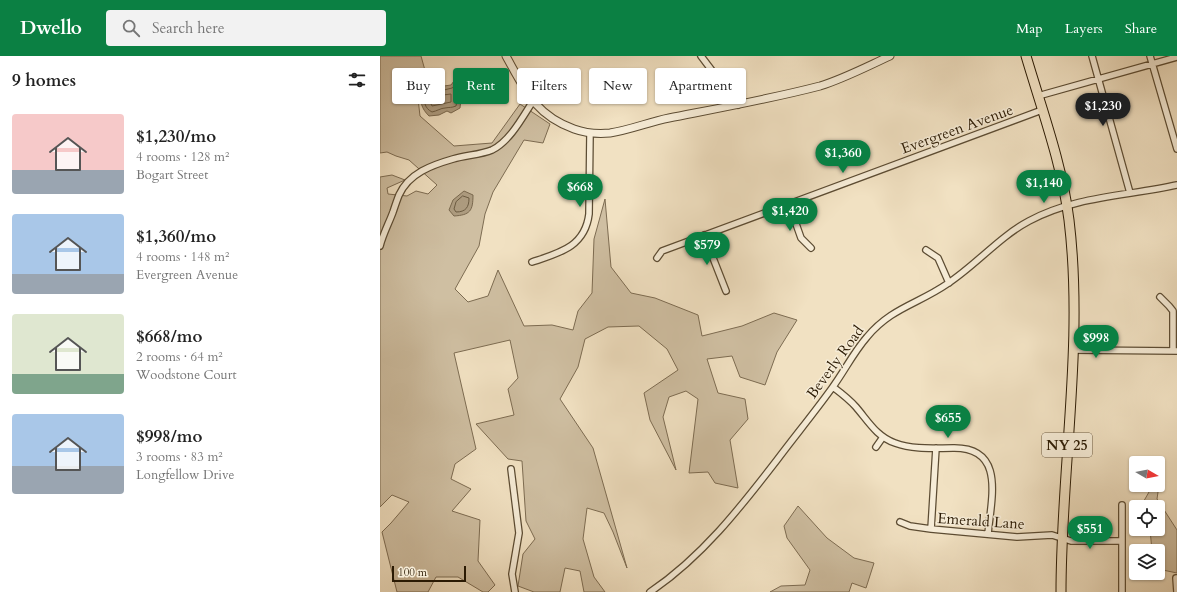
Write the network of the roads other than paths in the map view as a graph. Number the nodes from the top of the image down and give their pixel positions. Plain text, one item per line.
1 (506, 56) edge
2 (701, 56) edge
3 (890, 56) edge
4 (1026, 56) edge
5 (1092, 56) edge
6 (1150, 56) edge
7 (1177, 57) edge
8 (1153, 64) junction
9 (517, 76) edge
10 (1098, 78) junction
11 (1038, 96) junction
12 (531, 104) edge
13 (536, 104) edge
14 (738, 105) junction
15 (1042, 110) junction
16 (590, 133) junction
17 (1177, 149) edge
18 (1177, 184) edge
19 (1130, 193) junction
20 (789, 204) junction
21 (1067, 205) junction
22 (704, 235) junction
23 (380, 246) edge
24 (811, 248) dead end
25 (926, 250) dead end
26 (657, 258) dead end
27 (532, 262) dead end
28 (949, 283) junction
29 (726, 291) dead end
30 (1160, 297) dead end
31 (1073, 350) junction
32 (1175, 351) edge
33 (833, 387) junction
34 (883, 437) junction
35 (876, 447) dead end
36 (936, 448) junction
37 (511, 469) dead end
38 (1122, 505) dead end
39 (900, 522) dead end
40 (931, 529) junction
41 (988, 534) junction
42 (1061, 538) junction
43 (1122, 541) junction
44 (1176, 578) edge
45 (515, 592) edge
46 (650, 592) edge
47 (1061, 592) edge
48 (1122, 592) edge
49 (1177, 592) edge

1 - 9 street
2 - 14 street
3 - 14 street
4 - 11 main road, NY 25
5 - 10 street
6 - 8 street
7 - 8 street
8 - 10 street
8 - 17 street
10 - 11 street
10 - 19 street
11 - 15 main road, NY 25
12 - 23 street
13 - 16 street
14 - 16 street
15 - 20 street, Evergreen Avenue
15 - 21 main road, NY 25
16 - 27 street
18 - 19 street, Beverly Road
19 - 21 street, Beverly Road
20 - 22 street, Evergreen Avenue
20 - 24 street
21 - 28 street, Beverly Road
21 - 31 main road, NY 25
22 - 26 street, Evergreen Avenue
22 - 29 street
25 - 28 street
28 - 33 street, Beverly Road
30 - 32 street
31 - 32 street
31 - 42 main road, NY 25
33 - 34 street
33 - 46 street, Beverly Road
34 - 35 street
34 - 36 street
36 - 40 street
36 - 41 street
37 - 45 street
38 - 43 street
39 - 40 street, Emerald Lane
40 - 41 street, Emerald Lane
41 - 42 street, Emerald Lane
42 - 43 street, Emerald Lane
42 - 47 main road, NY 25
43 - 48 street
44 - 49 street

